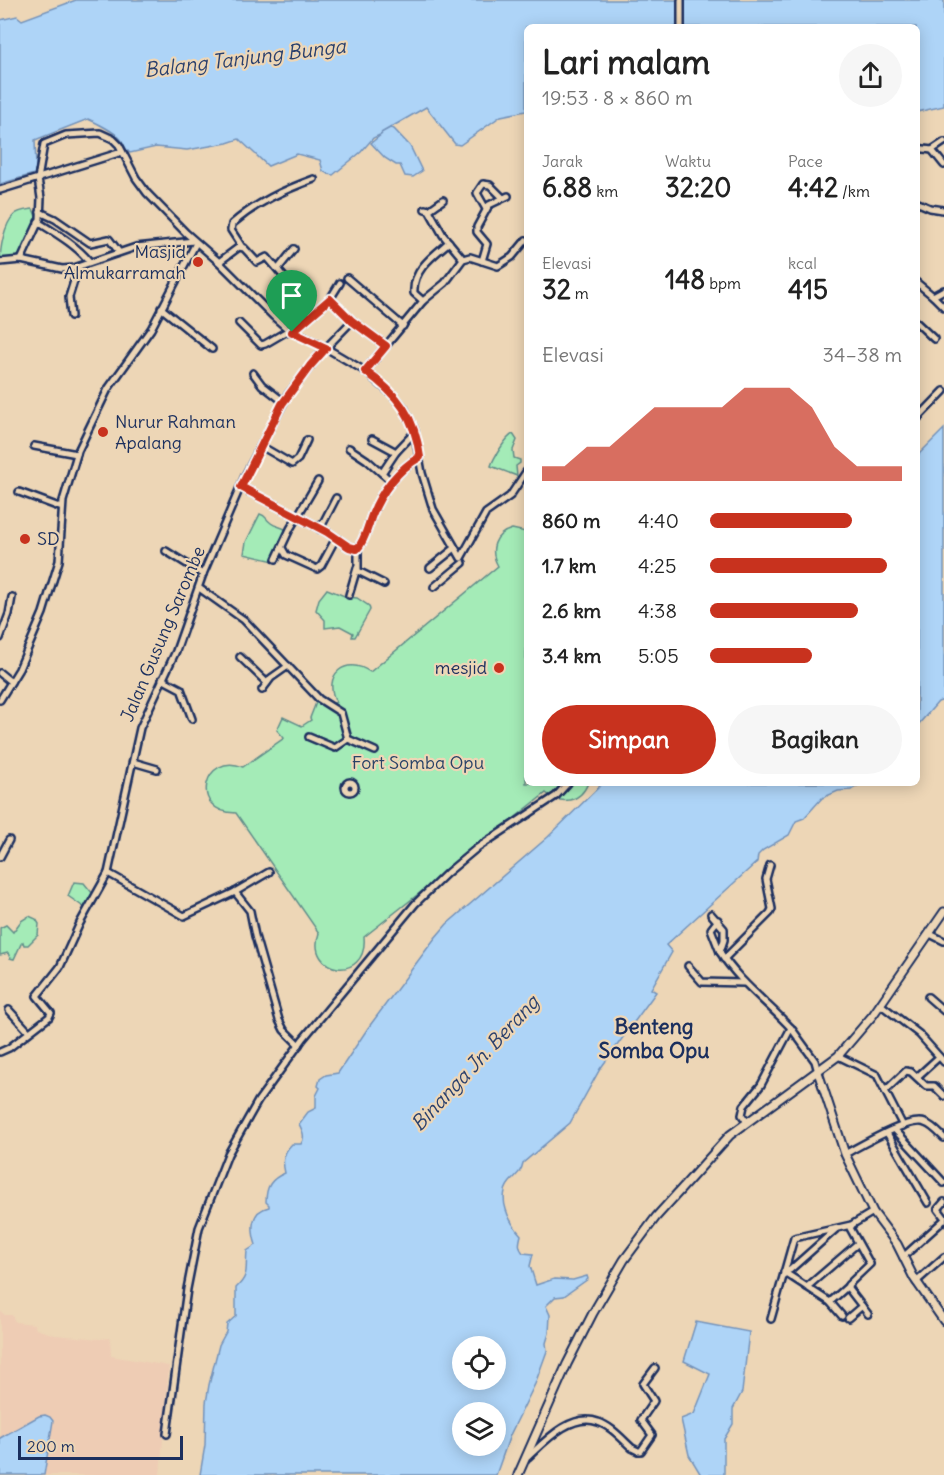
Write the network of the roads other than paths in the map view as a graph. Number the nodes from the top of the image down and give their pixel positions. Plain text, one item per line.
1 (681, 0) edge
2 (681, 24) edge
3 (944, 142) edge
4 (920, 148) edge
5 (932, 150) junction
6 (122, 152) junction
7 (944, 165) edge
8 (38, 178) junction
9 (314, 179) dead end
10 (0, 190) edge
11 (444, 200) dead end
12 (920, 204) edge
13 (486, 209) junction
14 (944, 210) edge
15 (40, 212) junction
16 (38, 222) junction
17 (195, 242) junction
18 (448, 242) junction
19 (524, 244) edge
20 (242, 247) junction
21 (294, 249) dead end
22 (118, 252) junction
23 (463, 259) junction
24 (21, 260) junction
25 (482, 261) junction
26 (0, 262) edge
27 (90, 262) junction
28 (219, 262) junction
29 (78, 268) junction
30 (278, 269) junction
31 (347, 278) dead end
32 (340, 283) dead end
33 (920, 285) edge
34 (944, 290) edge
35 (933, 296) junction
36 (302, 297) dead end
37 (330, 299) junction
38 (423, 300) junction
39 (944, 307) edge
40 (161, 308) junction
41 (71, 316) dead end
42 (352, 321) junction
43 (239, 323) dead end
44 (920, 326) edge
45 (403, 327) junction
46 (290, 331) junction
47 (934, 339) dead end
48 (386, 346) junction
49 (326, 348) junction
50 (212, 349) dead end
51 (365, 371) junction
52 (253, 373) dead end
53 (944, 391) edge
54 (284, 402) junction
55 (920, 416) edge
56 (415, 432) junction
57 (372, 439) dead end
58 (307, 440) dead end
59 (34, 446) dead end
60 (261, 446) junction
61 (349, 448) dead end
62 (396, 452) junction
63 (77, 454) junction
64 (420, 457) junction
65 (382, 473) junction
66 (524, 475) edge
67 (318, 481) dead end
68 (392, 482) junction
69 (241, 487) junction
70 (19, 492) dead end
71 (336, 498) dead end
72 (62, 508) junction
73 (298, 517) junction
74 (320, 529) junction
75 (336, 538) junction
76 (282, 548) junction
77 (358, 548) junction
78 (455, 548) junction
79 (166, 551) dead end
80 (276, 559) dead end
81 (462, 560) junction
82 (357, 567) junction
83 (430, 568) dead end
84 (203, 574) junction
85 (384, 584) dead end
86 (434, 587) dead end
87 (199, 588) junction
88 (349, 595) dead end
89 (12, 597) dead end
90 (0, 638) edge
91 (240, 657) dead end
92 (288, 666) junction
93 (0, 673) edge
94 (162, 679) junction
95 (11, 682) junction
96 (267, 683) junction
97 (262, 690) dead end
98 (0, 700) edge
99 (192, 719) dead end
100 (309, 737) dead end
101 (348, 739) junction
102 (375, 751) dead end
103 (133, 762) junction
104 (157, 769) dead end
105 (565, 786) edge
106 (9, 840) dead end
107 (0, 857) edge
108 (770, 865) dead end
109 (269, 872) dead end
110 (108, 873) junction
111 (235, 892) junction
112 (944, 912) edge
113 (711, 914) dead end
114 (718, 920) junction
115 (930, 934) junction
116 (944, 941) edge
117 (720, 952) junction
118 (724, 959) junction
119 (688, 966) dead end
120 (744, 983) junction
121 (928, 997) dead end
122 (880, 1004) junction
123 (9, 1010) dead end
124 (944, 1011) edge
125 (790, 1028) junction
126 (29, 1032) junction
127 (299, 1045) junction
128 (0, 1052) edge
129 (838, 1056) junction
130 (939, 1057) junction
131 (944, 1062) edge
132 (818, 1072) junction
133 (917, 1077) junction
134 (885, 1091) junction
135 (944, 1095) edge
136 (747, 1122) junction
137 (903, 1126) junction
138 (895, 1130) junction
139 (887, 1133) junction
140 (944, 1138) edge
141 (846, 1154) junction
142 (944, 1183) edge
143 (944, 1202) edge
144 (928, 1203) dead end
145 (873, 1212) junction
146 (944, 1219) edge
147 (851, 1226) junction
148 (836, 1229) junction
149 (857, 1244) junction
150 (903, 1257) junction
151 (944, 1257) edge
152 (784, 1272) junction
153 (916, 1282) junction
154 (848, 1286) junction
155 (807, 1287) junction
156 (830, 1302) junction
157 (862, 1306) junction
158 (868, 1314) dead end
159 (771, 1319) dead end
160 (944, 1321) edge
161 (655, 1368) dead end
162 (167, 1434) dead end
163 (525, 1458) junction
164 (518, 1475) edge

1 - 2 street
3 - 5 street
4 - 5 street
5 - 7 street
6 - 8 street
6 - 8 street
6 - 17 street
8 - 10 street
8 - 15 street
9 - 20 street
11 - 18 street
12 - 14 street
13 - 13 street
13 - 25 street
15 - 16 street
15 - 22 street
16 - 24 street
16 - 27 street
17 - 22 street
17 - 28 street
17 - 40 street
18 - 23 street
18 - 38 street
19 - 25 street
20 - 28 street
20 - 30 street
21 - 30 street
22 - 27 street
23 - 25 street
23 - 38 street
24 - 26 street
24 - 29 street
27 - 29 street
28 - 46 street
29 - 41 street
30 - 36 street
31 - 45 street
32 - 37 street
33 - 35 street
34 - 35 street
35 - 39 street
37 - 42 street
37 - 46 street
38 - 45 street
40 - 50 street
40 - 63 street
42 - 48 street
42 - 49 street, Jalan Gusung Sarombe
43 - 46 street
44 - 47 street
45 - 48 street
46 - 49 street
48 - 51 street
49 - 51 street
49 - 54 street, Jalan Gusung Sarombe
51 - 56 street
52 - 54 street
53 - 55 street
54 - 60 street, Jalan Gusung Sarombe
56 - 62 street
56 - 64 street
57 - 62 street
58 - 60 street
59 - 63 street
60 - 69 street, Jalan Gusung Sarombe
61 - 65 street
62 - 65 street
63 - 72 street
64 - 68 street
64 - 78 street
65 - 68 street
66 - 81 street
67 - 73 street
68 - 77 street
69 - 73 street
69 - 84 street, Jalan Gusung Sarombe
70 - 72 street
71 - 74 street
72 - 95 street
73 - 74 street
73 - 76 street
74 - 75 street
75 - 76 street
75 - 77 street
76 - 80 street
77 - 82 street
78 - 81 street
78 - 83 street
79 - 84 street
81 - 86 street
82 - 85 street
82 - 88 street
84 - 87 street, Jalan Gusung Sarombe
87 - 92 street
87 - 94 street, Jalan Gusung Sarombe
89 - 90 street
91 - 96 street
92 - 96 street
92 - 101 street
93 - 95 street
94 - 99 street
94 - 103 street, Jalan Gusung Sarombe
95 - 98 street
96 - 97 street
100 - 101 street
101 - 102 street
103 - 104 street
103 - 110 street, Jalan Gusung Sarombe
105 - 127 street
106 - 107 street
108 - 118 street
109 - 111 street
110 - 111 street
110 - 126 street, Jalan Gusung Sarombe
111 - 127 street
112 - 115 street
113 - 114 street
114 - 117 street
114 - 117 street
115 - 116 street
115 - 122 street
117 - 118 street
118 - 120 street
119 - 120 street
120 - 125 street
121 - 124 street
122 - 129 street
122 - 130 street
123 - 126 street
125 - 132 street
125 - 136 street
126 - 128 street, Jalan Gusung Sarombe
127 - 162 street
129 - 132 street
129 - 134 street
130 - 131 street
130 - 133 street
132 - 136 street
132 - 141 street
133 - 134 street
133 - 135 street
134 - 137 street
136 - 163 street
137 - 138 street
137 - 140 street
138 - 139 street
138 - 142 street
139 - 141 street
139 - 144 street
141 - 145 street
143 - 146 street
145 - 147 street
145 - 150 street
146 - 150 street
147 - 148 street
147 - 149 street
148 - 152 street
148 - 152 street
149 - 154 street
149 - 155 street
150 - 153 street
151 - 153 street
152 - 155 street
152 - 159 street
153 - 160 street
154 - 156 street
154 - 157 street
155 - 156 street
156 - 157 street
157 - 158 street
161 - 163 street
163 - 164 street

